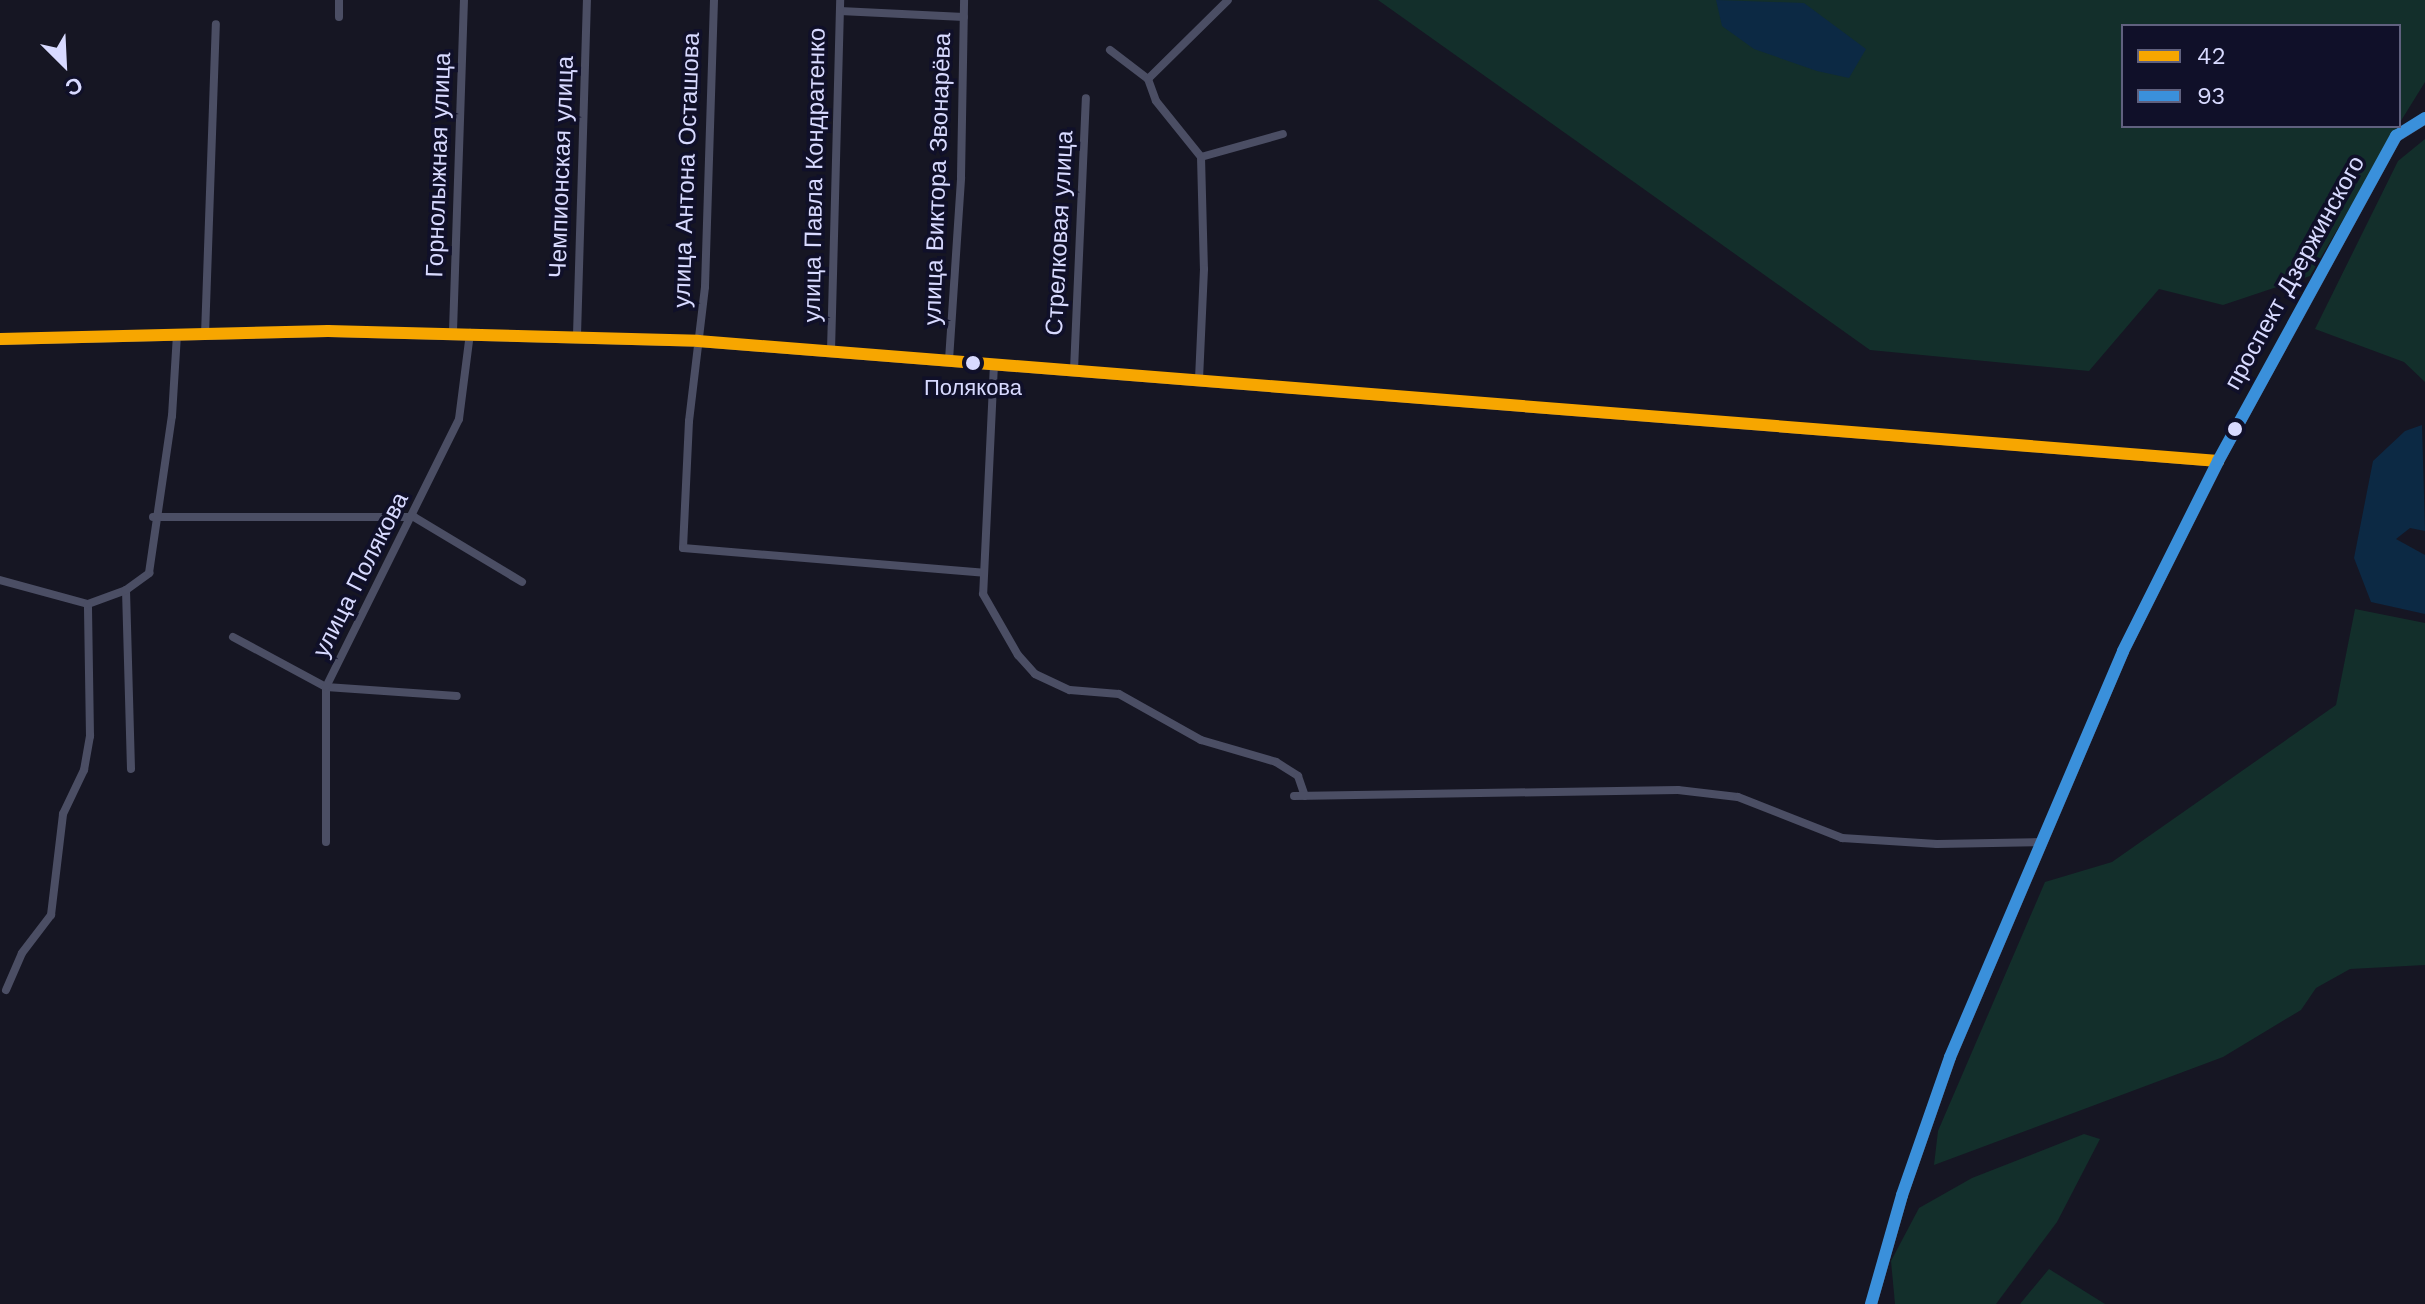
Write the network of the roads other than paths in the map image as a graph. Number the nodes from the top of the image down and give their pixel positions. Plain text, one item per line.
1 (339, 0) edge
2 (464, 0) edge
3 (587, 0) edge
4 (714, 0) edge
5 (840, 0) edge
6 (964, 0) edge
7 (1228, 0) edge
8 (840, 11) junction
9 (339, 17) dead end
10 (964, 17) junction
11 (216, 24) dead end
12 (1110, 50) dead end
13 (1148, 79) junction
14 (1086, 98) dead end
15 (2425, 118) edge
16 (1283, 134) dead end
17 (1201, 157) junction
18 (453, 331) junction
19 (470, 333) junction
20 (177, 335) junction
21 (205, 335) junction
22 (577, 335) junction
23 (0, 339) edge
24 (698, 341) junction
25 (831, 351) junction
26 (949, 360) junction
27 (994, 364) junction
28 (1074, 370) junction
29 (1199, 381) junction
30 (2218, 461) junction
31 (153, 517) junction
32 (414, 517) junction
33 (984, 573) junction
34 (0, 580) edge
35 (522, 582) dead end
36 (126, 590) junction
37 (88, 604) junction
38 (233, 637) dead end
39 (326, 687) junction
40 (457, 696) dead end
41 (131, 769) dead end
42 (1294, 796) dead end
43 (1305, 796) junction
44 (326, 842) dead end
45 (2042, 842) junction
46 (6, 990) dead end
47 (1871, 1304) edge

1 - 9 street
2 - 18 street, Горнолыжная улица
3 - 22 street, Чемпионская улица
4 - 24 street, улица Антона Осташова
5 - 8 street, улица Павла Кондратенко
6 - 10 street, улица Виктора Звонарёва
7 - 13 street
8 - 10 street
8 - 25 street, улица Павла Кондратенко
10 - 26 street, улица Виктора Звонарёва
11 - 21 street
12 - 13 street
13 - 17 street
14 - 28 street, Стрелковая улица
15 - 30 street, проспект Дзержинского
16 - 17 street
17 - 29 street
18 - 19 street
18 - 21 street
19 - 22 street
19 - 32 street, улица Полякова
20 - 21 street
20 - 23 street
20 - 31 street
22 - 24 street
24 - 25 street
24 - 33 street, улица Антона Осташова
25 - 26 street
26 - 27 street
27 - 28 street
27 - 33 street
28 - 29 street
29 - 30 street
30 - 45 street, проспект Дзержинского
31 - 32 street
31 - 36 street
32 - 35 street
32 - 39 street, улица Полякова
33 - 43 street
34 - 37 street
36 - 37 street
36 - 41 street
37 - 46 street
38 - 39 street
39 - 40 street
39 - 44 street, улица Полякова
42 - 43 street
43 - 45 street
45 - 47 street, проспект Дзержинского

